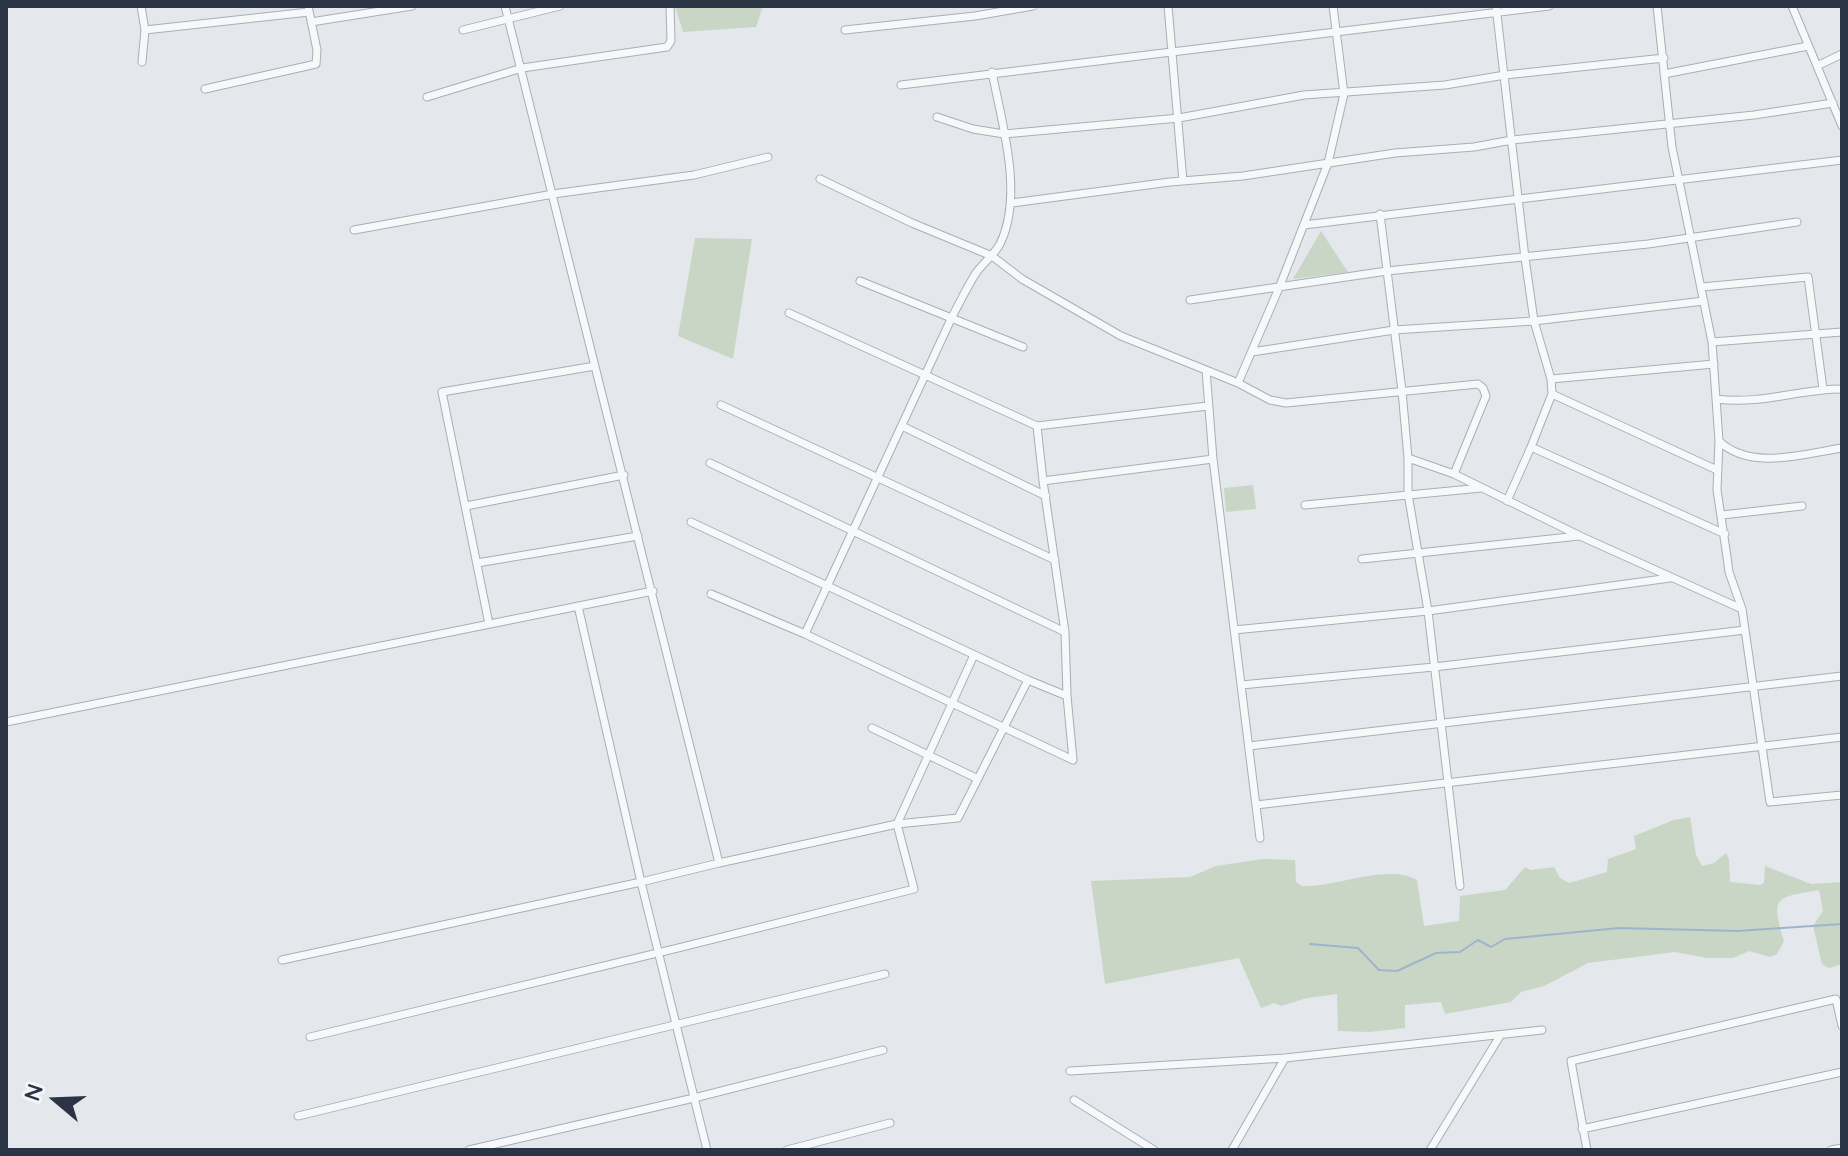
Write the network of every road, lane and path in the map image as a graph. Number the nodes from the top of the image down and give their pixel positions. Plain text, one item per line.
1 (141, 6) edge
2 (412, 6) edge
3 (505, 6) edge
4 (560, 6) edge
5 (670, 6) edge
6 (1033, 6) edge
7 (1168, 6) edge
8 (1333, 6) edge
9 (1549, 6) edge
10 (1657, 6) edge
11 (1792, 6) edge
12 (308, 9) edge
13 (989, 10) edge
14 (1497, 10) edge
15 (508, 18) junction
16 (311, 22) junction
17 (145, 30) junction
18 (463, 30) dead end
19 (845, 30) dead end
20 (1336, 31) junction
21 (1808, 46) junction
22 (1172, 50) junction
23 (1842, 54) edge
24 (1664, 58) junction
25 (142, 62) dead end
26 (1817, 66) junction
27 (522, 68) junction
28 (992, 72) junction
29 (1664, 74) junction
30 (1505, 75) junction
31 (901, 85) dead end
32 (205, 89) dead end
33 (1344, 94) junction
34 (427, 97) dead end
35 (1833, 103) junction
36 (937, 117) dead end
37 (1179, 118) junction
38 (1669, 123) junction
39 (1842, 126) edge
40 (1004, 134) junction
41 (1512, 140) junction
42 (768, 157) dead end
43 (1842, 160) edge
44 (1328, 163) junction
45 (1677, 178) junction
46 (820, 179) dead end
47 (1183, 181) junction
48 (553, 194) junction
49 (1519, 200) junction
50 (1012, 203) junction
51 (1380, 214) junction
52 (1797, 222) dead end
53 (1304, 225) junction
54 (354, 230) dead end
55 (1690, 238) junction
56 (992, 256) junction
57 (1525, 258) junction
58 (1387, 271) junction
59 (860, 281) dead end
60 (1702, 287) junction
61 (1279, 288) junction
62 (1190, 300) dead end
63 (1704, 301) junction
64 (789, 313) dead end
65 (952, 317) junction
66 (1534, 321) junction
67 (1394, 330) junction
68 (1842, 332) edge
69 (1818, 335) junction
70 (1712, 342) junction
71 (1023, 347) dead end
72 (1252, 352) junction
73 (1714, 364) junction
74 (595, 366) junction
75 (1206, 370) junction
76 (925, 376) junction
77 (1551, 379) junction
78 (1238, 383) junction
79 (1823, 389) junction
80 (1842, 389) edge
81 (1402, 391) junction
82 (1552, 394) junction
83 (1716, 399) junction
84 (721, 405) dead end
85 (1208, 406) junction
86 (902, 426) junction
87 (1037, 426) junction
88 (1719, 441) junction
89 (1531, 447) junction
90 (1842, 448) edge
91 (1408, 458) junction
92 (1213, 459) junction
93 (710, 463) dead end
94 (1717, 470) junction
95 (1454, 474) junction
96 (624, 475) junction
97 (878, 478) junction
98 (1043, 481) junction
99 (1481, 488) junction
100 (1408, 494) junction
101 (1046, 496) junction
102 (1507, 501) junction
103 (1305, 505) dead end
104 (466, 506) junction
105 (1802, 506) dead end
106 (1722, 515) junction
107 (691, 522) dead end
108 (851, 531) junction
109 (1725, 534) junction
110 (638, 536) junction
111 (1580, 536) junction
112 (1417, 555) junction
113 (1362, 559) dead end
114 (1055, 560) junction
115 (477, 563) junction
116 (1670, 578) junction
117 (828, 584) junction
118 (653, 591) junction
119 (711, 594) dead end
120 (578, 606) junction
121 (1742, 609) junction
122 (1428, 611) junction
123 (489, 624) junction
124 (1234, 630) junction
125 (1745, 630) junction
126 (1065, 632) junction
127 (805, 634) junction
128 (974, 655) junction
129 (1434, 667) junction
130 (1842, 676) edge
131 (1028, 680) junction
132 (1241, 685) junction
133 (1754, 687) junction
134 (1067, 696) junction
135 (950, 704) junction
136 (6, 722) edge
137 (1441, 725) junction
138 (872, 728) dead end
139 (1003, 729) junction
140 (1842, 737) edge
141 (1762, 745) junction
142 (1249, 746) junction
143 (927, 755) junction
144 (978, 779) junction
145 (1448, 783) junction
146 (1842, 795) edge
147 (1256, 805) junction
148 (897, 824) junction
149 (1260, 838) dead end
150 (719, 863) junction
151 (641, 882) junction
152 (1460, 886) dead end
153 (657, 955) junction
154 (282, 960) dead end
155 (885, 974) dead end
156 (675, 1023) junction
157 (1842, 1026) edge
158 (1542, 1030) dead end
159 (1500, 1036) junction
160 (310, 1037) dead end
161 (883, 1050) dead end
162 (1285, 1058) junction
163 (1070, 1071) dead end
164 (1842, 1072) edge
165 (694, 1098) junction
166 (1074, 1100) dead end
167 (298, 1116) dead end
168 (890, 1123) dead end
169 (1582, 1129) junction
170 (1842, 1148) edge
171 (469, 1150) edge
172 (707, 1150) edge
173 (787, 1150) edge
174 (1154, 1150) edge
175 (1232, 1150) edge
176 (1430, 1150) edge
177 (1587, 1150) edge
178 (1831, 1150) edge

1 - 17 street
2 - 16 street
3 - 15 street
4 - 15 street
5 - 27 street
6 - 13 street
7 - 22 street
8 - 20 street
9 - 14 street
10 - 24 street
11 - 21 street
12 - 16 street
12 - 17 street
13 - 19 street
14 - 20 street
14 - 30 street
15 - 18 street
15 - 27 street
16 - 32 street
17 - 25 street
20 - 22 street
20 - 33 street
21 - 26 street
21 - 29 street
22 - 28 street
22 - 37 street
23 - 26 street
24 - 29 street
24 - 30 street
26 - 35 street
27 - 34 street
27 - 48 street
28 - 31 street
28 - 40 street
29 - 38 street
30 - 33 street
30 - 41 street
33 - 37 street
33 - 44 street
35 - 38 street
35 - 39 street
36 - 40 street
37 - 40 street
37 - 47 street
38 - 41 street
38 - 45 street
40 - 50 street
41 - 44 street
41 - 49 street
42 - 48 street
43 - 45 street
44 - 47 street
44 - 53 street
45 - 49 street
45 - 55 street
46 - 56 street
47 - 50 street
48 - 54 street
48 - 74 street
49 - 51 street
49 - 57 street
50 - 56 street
51 - 53 street
51 - 58 street
52 - 55 street
53 - 61 street
55 - 57 street
55 - 60 street
56 - 65 street
56 - 75 street
57 - 58 street
57 - 66 street
58 - 61 street
58 - 67 street
59 - 65 street
60 - 63 street
60 - 69 street
61 - 62 street
61 - 72 street
63 - 66 street
63 - 70 street
64 - 76 street
65 - 71 street
65 - 76 street
66 - 67 street
66 - 77 street
67 - 72 street
67 - 81 street
68 - 69 street
69 - 70 street
69 - 79 street
70 - 73 street
72 - 78 street
73 - 77 street
73 - 83 street
74 - 96 street
74 - 104 street
75 - 78 street
75 - 85 street
76 - 86 street
76 - 87 street
77 - 82 street
78 - 81 street
79 - 80 street
79 - 83 street
81 - 91 street
81 - 95 street
82 - 89 street
82 - 94 street
83 - 88 street
84 - 97 street
85 - 87 street
85 - 92 street
86 - 97 street
86 - 101 street
87 - 98 street
88 - 90 street
88 - 94 street
89 - 102 street
89 - 109 street
91 - 95 street
91 - 100 street
92 - 98 street
92 - 124 street
93 - 108 street
94 - 106 street
95 - 99 street
96 - 104 street
96 - 110 street
97 - 108 street
97 - 114 street
98 - 101 street
99 - 100 street
99 - 102 street
100 - 103 street
100 - 112 street
101 - 114 street
102 - 111 street
104 - 115 street
105 - 106 street
106 - 109 street
107 - 117 street
108 - 117 street
108 - 126 street
109 - 121 street
110 - 115 street
110 - 118 street
111 - 112 street
111 - 116 street
112 - 113 street
112 - 122 street
114 - 126 street
115 - 123 street
116 - 121 street
116 - 122 street
117 - 127 street
117 - 128 street
118 - 120 street
118 - 150 street
119 - 127 street
120 - 123 street
120 - 151 street
121 - 125 street
122 - 124 street
122 - 129 street
123 - 136 street
124 - 132 street
125 - 129 street
125 - 133 street
126 - 134 street
127 - 135 street
128 - 131 street
128 - 135 street
129 - 132 street
129 - 137 street
130 - 133 street
131 - 134 street
131 - 139 street
132 - 142 street
133 - 137 street
133 - 141 street
134 - 139 street
135 - 139 street
135 - 143 street
137 - 142 street
137 - 145 street
138 - 143 street
139 - 144 street
140 - 141 street
141 - 145 street
141 - 146 street
142 - 147 street
143 - 144 street
143 - 148 street
144 - 148 street
145 - 147 street
145 - 152 street
147 - 149 street
148 - 150 street
148 - 153 street
150 - 151 street
151 - 153 street
151 - 154 street
153 - 156 street
153 - 160 street
155 - 156 street
156 - 165 street
156 - 167 street
157 - 169 street
158 - 159 street
159 - 162 street
159 - 176 street
161 - 165 street
162 - 163 street
162 - 175 street
164 - 169 street
165 - 171 street
165 - 172 street
166 - 174 street
168 - 173 street
169 - 177 street
170 - 178 street

